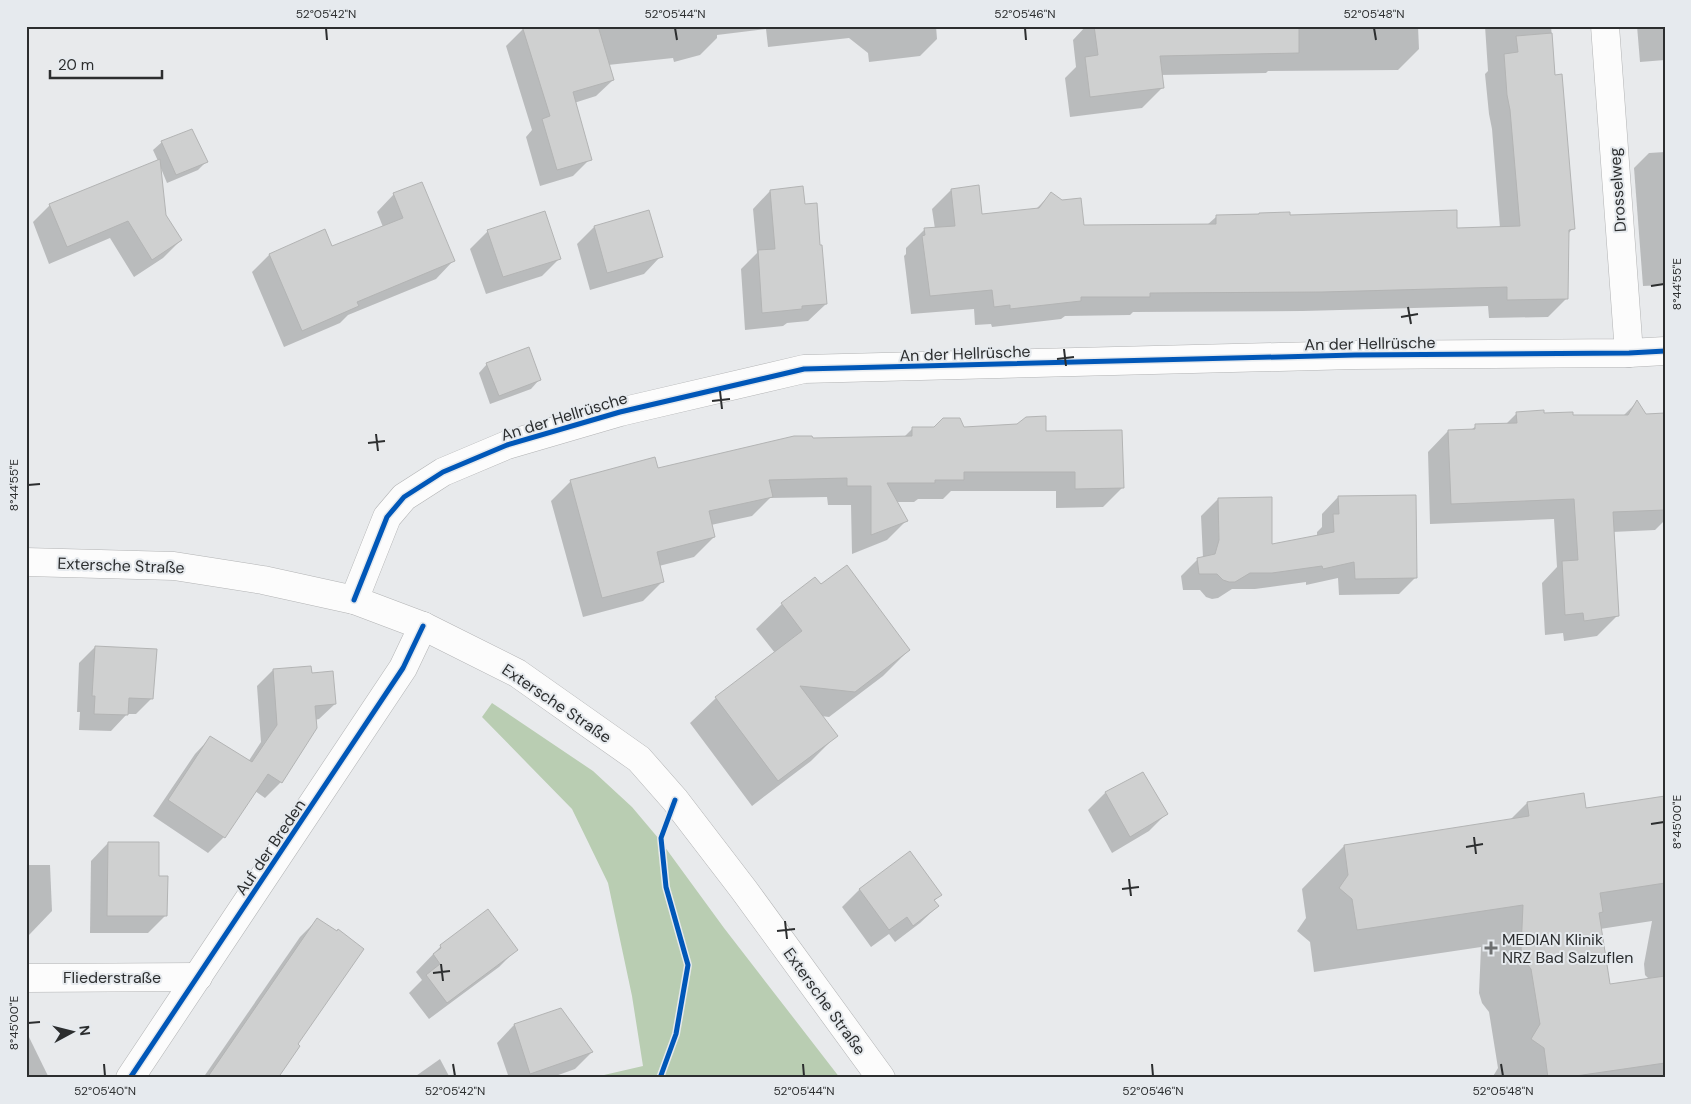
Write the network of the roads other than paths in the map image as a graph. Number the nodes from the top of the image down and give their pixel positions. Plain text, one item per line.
1 (1605, 26) edge
2 (1665, 351) edge
3 (1629, 353) junction
4 (26, 562) edge
5 (354, 600) junction
6 (423, 626) junction
7 (198, 977) junction
8 (26, 978) edge
9 (130, 1078) edge
10 (882, 1078) edge

1 - 3 street, Drosselweg
2 - 3 street, An der Hellrüsche
3 - 5 street, An der Hellrüsche
4 - 5 street, Extersche Straße
5 - 6 street, Extersche Straße
6 - 7 street, Auf der Breden
6 - 10 street, Extersche Straße
7 - 8 street, Fliederstraße
7 - 9 street, Auf der Breden

